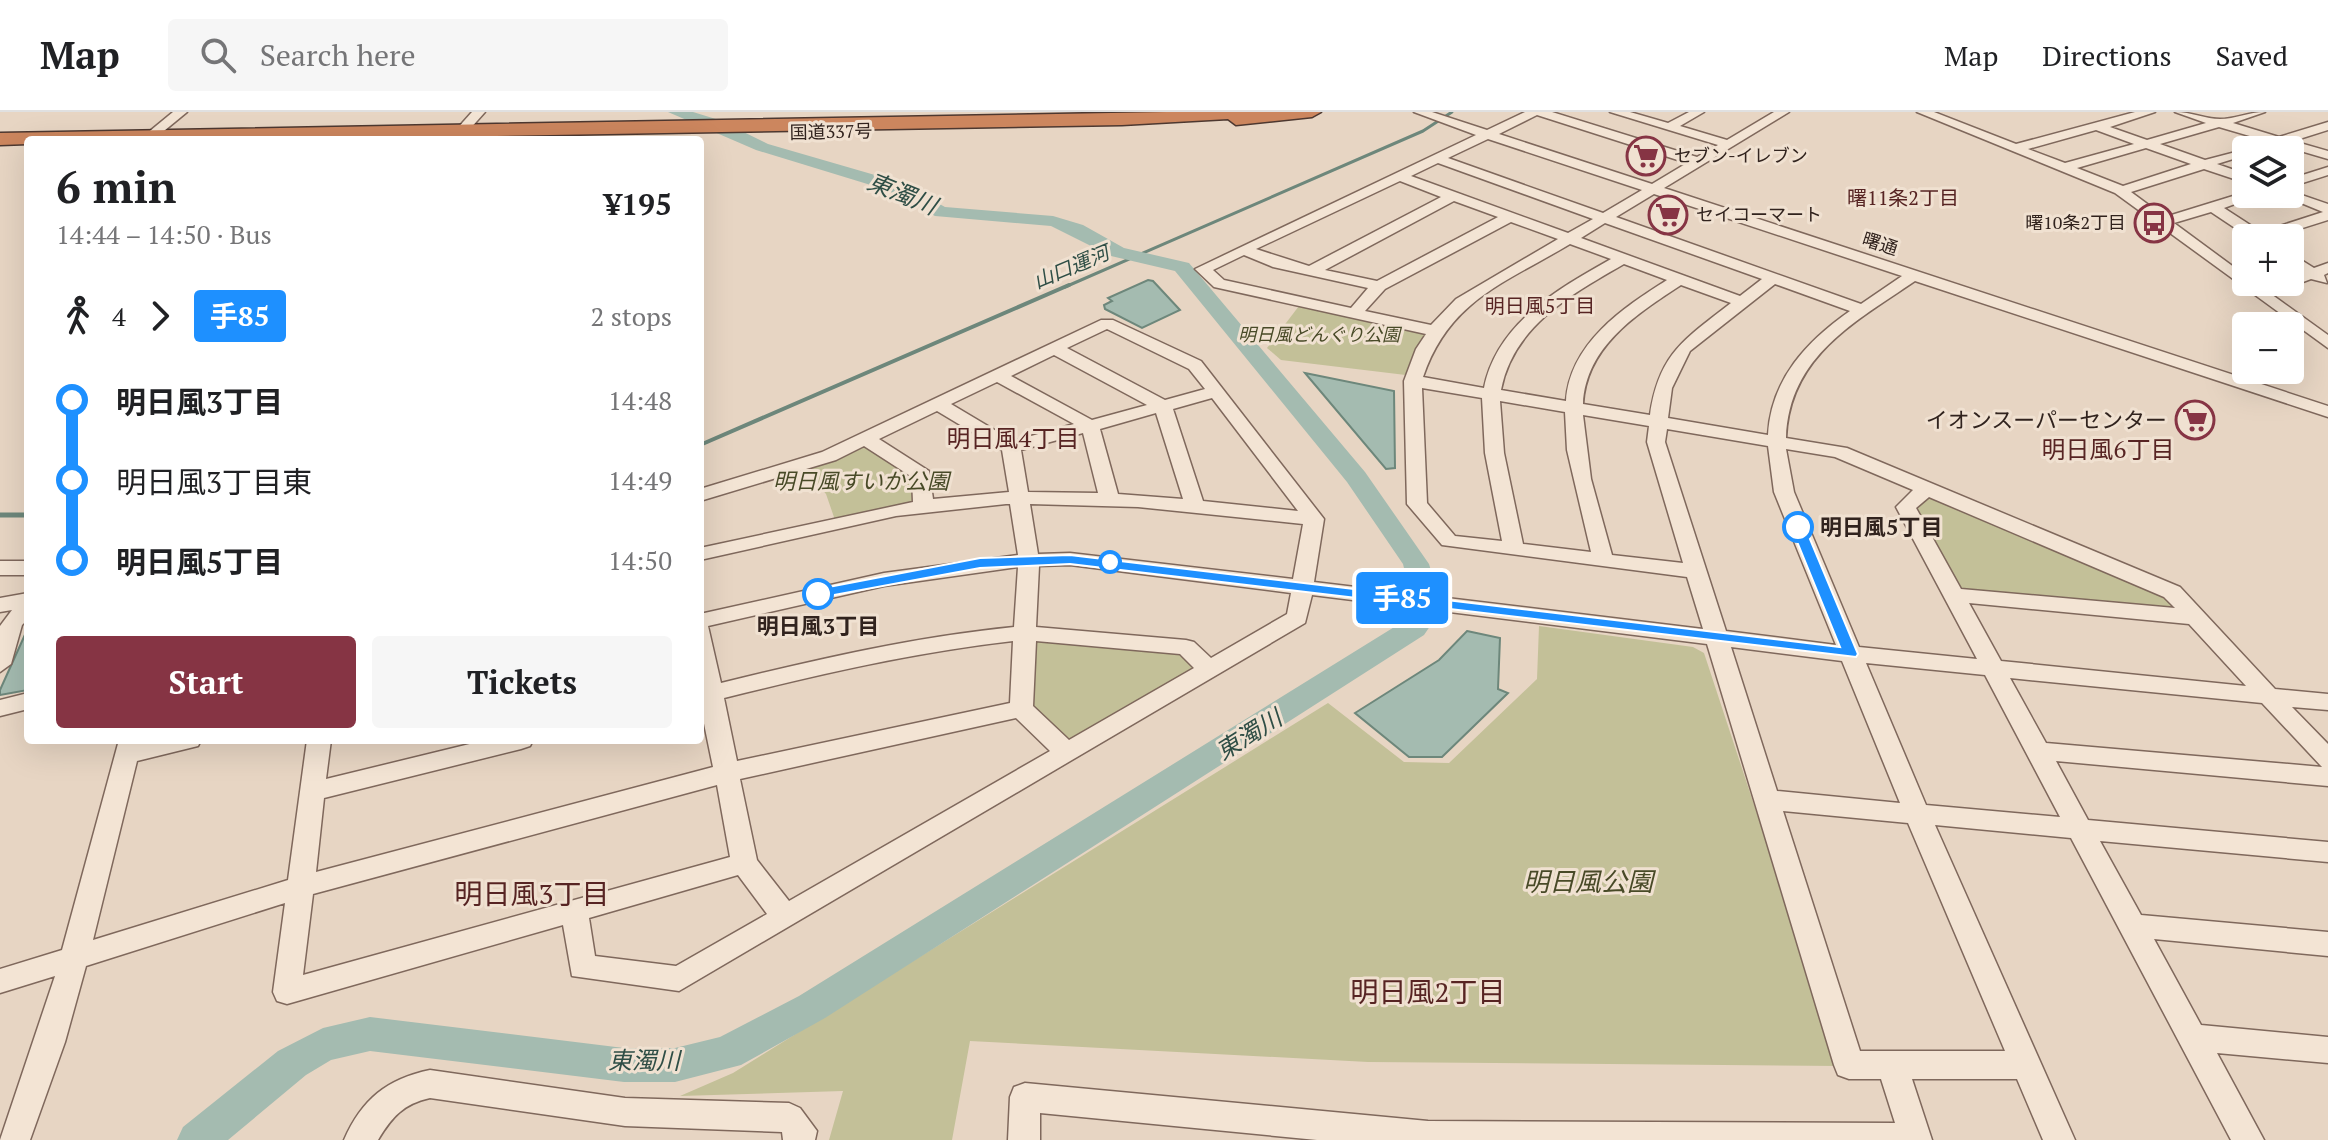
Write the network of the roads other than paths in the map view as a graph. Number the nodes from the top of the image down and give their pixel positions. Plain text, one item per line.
1 (181, 112) edge
2 (479, 112) edge
3 (1258, 112) edge
4 (1312, 112) edge
5 (1537, 112) edge
6 (1616, 112) edge
7 (1698, 112) edge
8 (1783, 112) edge
9 (1923, 112) edge
10 (2149, 112) edge
11 (2181, 112) edge
12 (2259, 112) edge
13 (1423, 113) edge
14 (2220, 122) junction
15 (2096, 126) junction
16 (2328, 126) edge
17 (1670, 127) junction
18 (747, 130) junction
19 (1487, 135) junction
20 (151, 136) edge
21 (456, 136) edge
22 (2269, 136) edge
23 (2296, 136) edge
24 (0, 139) edge
25 (24, 139) edge
26 (1728, 144) junction
27 (2146, 144) junction
28 (0, 146) edge
29 (24, 146) edge
30 (2304, 147) edge
31 (2017, 148) junction
32 (2232, 155) edge
33 (2328, 155) edge
34 (1439, 159) junction
35 (1698, 162) junction
36 (2203, 164) junction
37 (2066, 167) junction
38 (2328, 171) edge
39 (2232, 174) edge
40 (1401, 177) junction
41 (2304, 179) edge
42 (1652, 189) junction
43 (2121, 190) junction
44 (1453, 196) junction
45 (2232, 201) edge
46 (2304, 202) edge
47 (2214, 207) junction
48 (2328, 212) edge
49 (1510, 217) junction
50 (1602, 218) junction
51 (2162, 222) junction
52 (2239, 224) edge
53 (2297, 224) edge
54 (1568, 238) junction
55 (1245, 250) junction
56 (1623, 258) junction
57 (1311, 271) junction
58 (2320, 271) edge
59 (2232, 273) edge
60 (1912, 276) junction
61 (1773, 278) junction
62 (1679, 279) junction
63 (2328, 284) edge
64 (1379, 286) junction
65 (2263, 296) edge
66 (1740, 301) junction
67 (1863, 310) junction
68 (1354, 314) junction
69 (1436, 331) junction
70 (2328, 343) edge
71 (1054, 348) junction
72 (997, 375) junction
73 (1413, 381) junction
74 (1215, 392) junction
75 (1491, 394) junction
76 (936, 403) junction
77 (1163, 406) junction
78 (1573, 408) junction
79 (2328, 412) edge
80 (1658, 422) junction
81 (1090, 426) junction
82 (866, 439) junction
83 (1775, 441) junction
84 (1011, 447) junction
85 (1927, 488) junction
86 (704, 494) edge
87 (1109, 497) junction
88 (1019, 498) junction
89 (1195, 506) junction
90 (923, 508) junction
91 (1314, 519) junction
92 (1514, 549) junction
93 (704, 553) edge
94 (1029, 559) junction
95 (1603, 560) junction
96 (0, 568) edge
97 (24, 568) edge
98 (1694, 571) junction
99 (1303, 586) junction
100 (1953, 595) junction
101 (24, 603) edge
102 (0, 605) edge
103 (24, 608) edge
104 (2195, 617) junction
105 (704, 620) edge
106 (1024, 633) junction
107 (1715, 637) junction
108 (1850, 654) junction
109 (1, 655) edge
110 (1993, 668) junction
111 (1209, 669) junction
112 (704, 673) edge
113 (706, 694) edge
114 (2268, 696) junction
115 (24, 702) edge
116 (2328, 702) edge
117 (0, 708) edge
118 (1021, 709) junction
119 (155, 744) edge
120 (318, 744) edge
121 (505, 744) edge
122 (129, 747) edge
123 (2039, 751) junction
124 (1067, 752) junction
125 (2328, 760) edge
126 (729, 772) junction
127 (2328, 777) edge
128 (312, 792) junction
129 (1766, 800) junction
130 (1917, 814) junction
131 (2081, 830) junction
132 (2328, 852) edge
133 (744, 863) junction
134 (300, 887) junction
135 (575, 912) junction
136 (785, 917) junction
137 (2133, 926) junction
138 (2328, 944) edge
139 (76, 958) junction
140 (0, 981) edge
141 (2192, 1037) junction
142 (2328, 1050) edge
143 (1892, 1065) junction
144 (2027, 1065) junction
145 (1428, 1138) edge
146 (1916, 1139) edge
147 (14, 1140) edge
148 (360, 1140) edge
149 (799, 1140) edge
150 (1024, 1140) edge
151 (2059, 1140) edge
152 (2248, 1140) edge

1 - 20 street
2 - 21 street
3 - 18 highway, 国道337号
4 - 18 highway, 国道337号
5 - 19 street
5 - 35 street
6 - 17 street
7 - 17 street
8 - 26 street
9 - 31 street
10 - 15 street
11 - 14 street
12 - 14 street
13 - 19 street, 曙通
14 - 22 street
14 - 27 street
15 - 27 street
15 - 31 street
16 - 23 street
17 - 26 street
18 - 21 highway, 国道337号
19 - 34 street
19 - 42 street, 曙通
24 - 25 highway, 国道337号
26 - 35 street
27 - 36 street
27 - 37 street
28 - 29 highway
30 - 33 street
31 - 37 street
32 - 36 street
34 - 40 street
34 - 50 street
35 - 42 street
36 - 39 street
36 - 43 street
37 - 43 street
38 - 41 street
40 - 44 street
40 - 55 street
42 - 50 street
42 - 60 street, 曙通
43 - 51 street
44 - 49 street
44 - 57 street
45 - 47 street
46 - 48 street
47 - 51 street
47 - 52 street
48 - 53 street
49 - 54 street
49 - 64 street
50 - 54 street
50 - 61 street
51 - 59 street
54 - 56 street
54 - 69 street
55 - 57 street
55 - 68 street
56 - 62 street
56 - 75 street
57 - 64 street
58 - 63 street
60 - 67 street
60 - 79 street, 曙通
61 - 66 street
61 - 67 street
62 - 66 street
62 - 78 street
64 - 68 street
65 - 70 street
66 - 80 street
67 - 83 street
68 - 69 street
69 - 73 street
71 - 72 street
71 - 74 street
71 - 77 street
72 - 76 street
72 - 81 street
73 - 75 street
73 - 92 street
74 - 77 street
74 - 91 street
75 - 78 street
75 - 92 street
76 - 82 street
76 - 84 street
77 - 81 street
77 - 89 street
78 - 80 street
78 - 95 street
80 - 83 street
80 - 98 street
81 - 84 street
81 - 87 street
82 - 86 street
82 - 90 street
83 - 85 street
83 - 108 street
84 - 88 street
85 - 100 street
85 - 104 street
87 - 88 street
87 - 89 street
88 - 90 street
88 - 94 street
89 - 91 street
90 - 93 street
91 - 99 street
92 - 95 street
94 - 99 street
94 - 105 street
94 - 106 street
95 - 98 street
96 - 97 street
98 - 107 street
99 - 107 street
99 - 111 street
100 - 104 street
100 - 110 street
101 - 102 street
103 - 109 street
104 - 114 street
106 - 111 street
106 - 113 street
106 - 118 street
107 - 108 street
107 - 129 street
108 - 110 street
108 - 130 street
110 - 114 street
110 - 123 street
111 - 124 street
112 - 113 street
113 - 126 street
114 - 116 street
114 - 125 street
115 - 117 street
118 - 124 street
118 - 126 street
119 - 122 street
120 - 128 street
121 - 128 street
122 - 139 street
123 - 127 street
123 - 131 street
124 - 136 street
126 - 133 street
126 - 134 street
128 - 134 street
129 - 130 street
129 - 143 street
130 - 131 street
130 - 144 street
131 - 132 street
131 - 137 street
133 - 135 street
133 - 136 street
134 - 135 street
134 - 139 street
135 - 136 street
137 - 138 street
137 - 141 street
139 - 140 street
139 - 147 street
141 - 142 street
141 - 152 street
143 - 144 street
143 - 146 street
144 - 151 street
145 - 146 street
145 - 150 street
148 - 149 street

